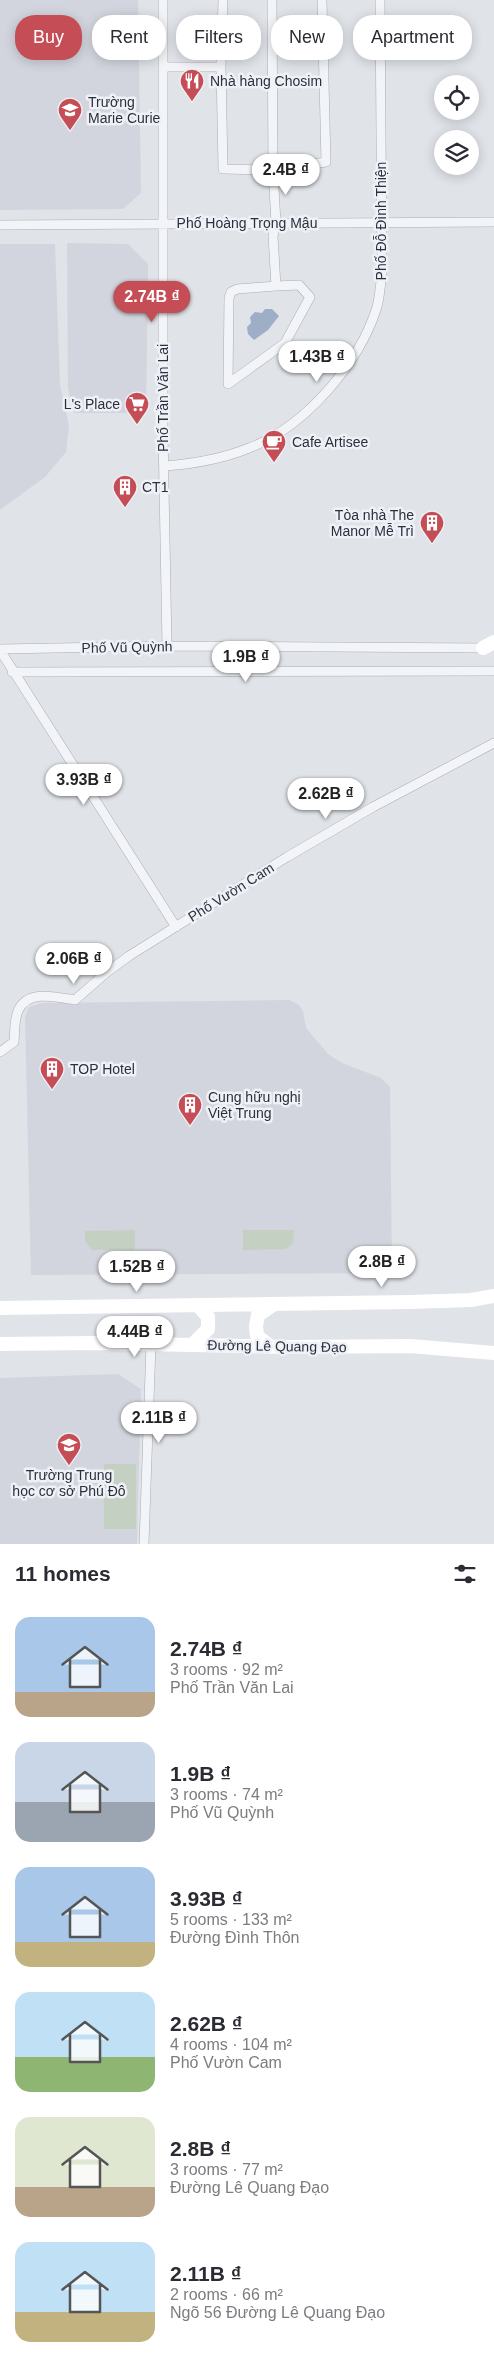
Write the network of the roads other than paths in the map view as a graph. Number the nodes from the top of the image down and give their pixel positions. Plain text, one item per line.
1 (163, 0) edge
2 (223, 0) edge
3 (272, 0) edge
4 (322, 0) edge
5 (380, 0) edge
6 (163, 67) junction
7 (220, 67) junction
8 (273, 170) junction
9 (381, 222) junction
10 (494, 222) edge
11 (276, 223) junction
12 (163, 224) junction
13 (0, 225) edge
14 (276, 286) junction
15 (164, 466) junction
16 (166, 646) junction
17 (490, 646) edge
18 (0, 650) edge
19 (494, 671) edge
20 (12, 672) junction
21 (494, 743) edge
22 (176, 927) junction
23 (0, 1052) edge
24 (494, 1296) edge
25 (198, 1305) junction
26 (274, 1305) junction
27 (0, 1308) edge
28 (0, 1344) edge
29 (151, 1344) junction
30 (193, 1344) junction
31 (271, 1347) junction
32 (494, 1353) edge
33 (144, 1544) edge

1 - 6 street, Phố Trần Văn Lai
2 - 7 street
3 - 8 street
4 - 8 street
5 - 9 street, Phố Đỗ Đình Thiện
6 - 7 street
6 - 12 street, Phố Trần Văn Lai
7 - 8 street
8 - 11 street
9 - 10 street, Phố Hoàng Trọng Mậu
9 - 11 street, Phố Hoàng Trọng Mậu
9 - 15 street, Phố Đỗ Đình Thiện
11 - 12 street, Phố Hoàng Trọng Mậu
11 - 14 street
12 - 13 street, Phố Hoàng Trọng Mậu
12 - 15 street, Phố Trần Văn Lai
14 - 14 street
15 - 16 street, Phố Trần Văn Lai
16 - 17 street, Phố Vũ Quỳnh
16 - 18 street, Phố Vũ Quỳnh
18 - 20 street
19 - 20 street, Phố Vũ Quỳnh
20 - 22 street
21 - 22 street, Phố Vườn Cam
22 - 23 street, Phố Vườn Cam
24 - 26 main road
25 - 26 main road
25 - 27 main road
25 - 30 main road
26 - 31 main road
28 - 29 main road, Đường Lê Quang Đạo
29 - 30 main road, Đường Lê Quang Đạo
29 - 33 street
30 - 31 main road, Đường Lê Quang Đạo
31 - 32 main road, Đường Lê Quang Đạo

